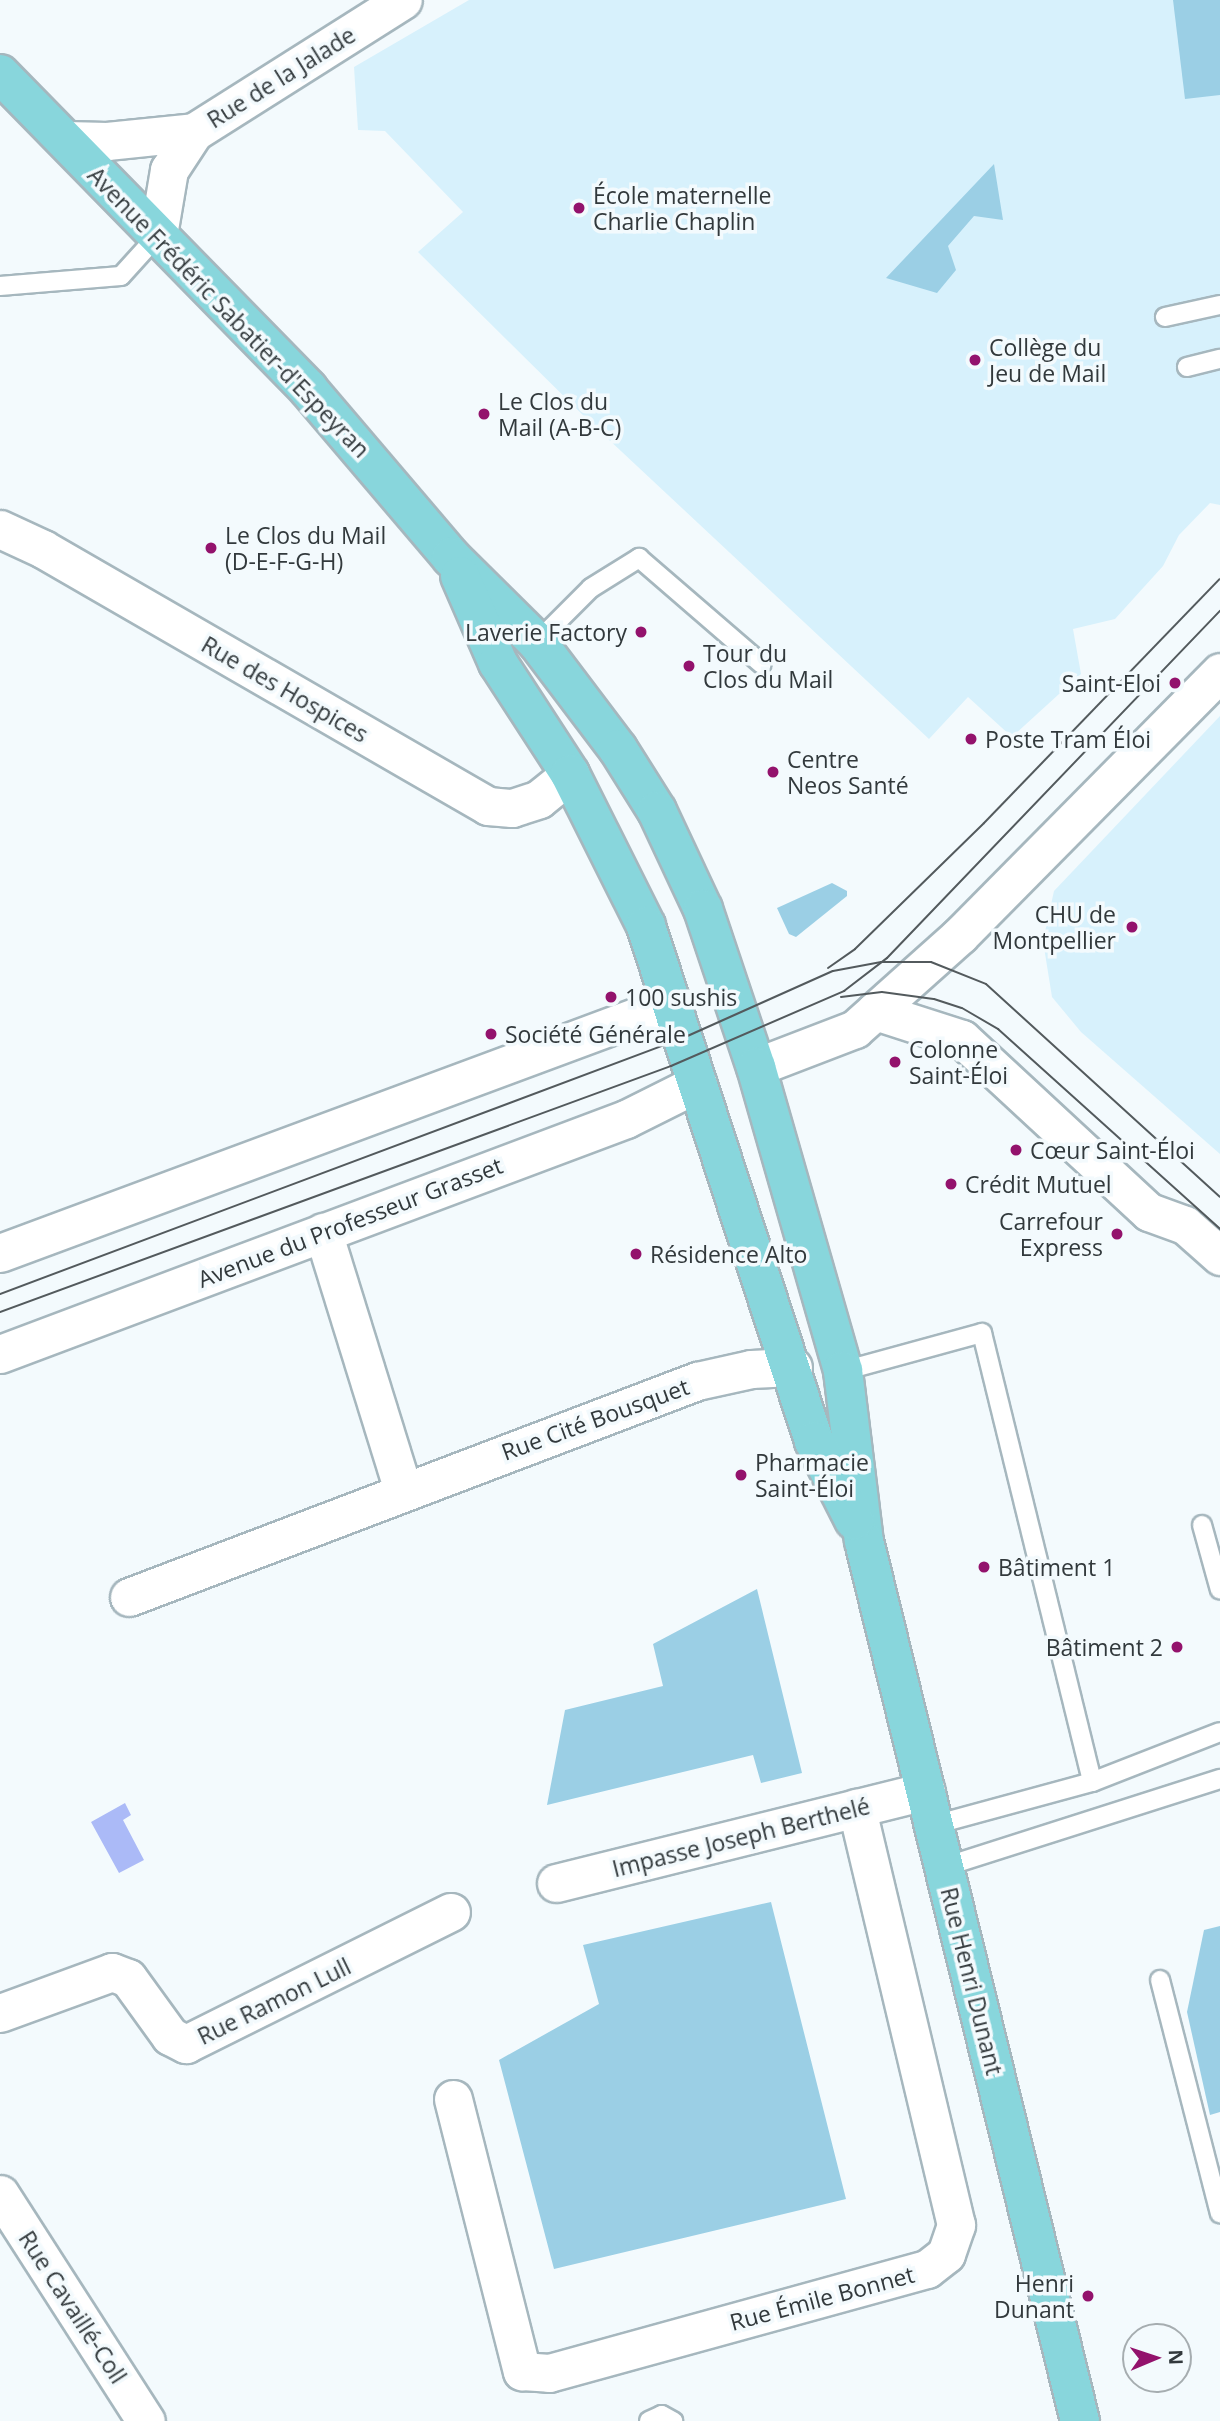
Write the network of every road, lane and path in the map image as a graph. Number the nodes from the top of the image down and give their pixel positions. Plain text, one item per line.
1 (403, 0) edge
2 (0, 74) edge
3 (194, 132) junction
4 (66, 140) junction
5 (158, 235) junction
6 (0, 286) edge
7 (1220, 305) edge
8 (1165, 317) dead end
9 (1220, 359) edge
10 (1187, 367) dead end
11 (0, 529) edge
12 (451, 557) junction
13 (537, 642) junction
14 (762, 664) dead end
15 (1220, 672) edge
16 (570, 774) junction
17 (703, 909) junction
18 (673, 1003) junction
19 (875, 1011) junction
20 (756, 1067) junction
21 (698, 1083) junction
22 (323, 1232) junction
23 (0, 1254) edge
24 (1220, 1256) edge
25 (0, 1354) edge
26 (793, 1367) junction
27 (843, 1371) junction
28 (403, 1490) junction
29 (1202, 1524) dead end
30 (864, 1541) junction
31 (1220, 1590) edge
32 (129, 1597) dead end
33 (1220, 1732) edge
34 (1220, 1779) edge
35 (1092, 1782) junction
36 (857, 1808) junction
37 (930, 1808) junction
38 (944, 1867) junction
39 (556, 1883) dead end
40 (452, 1912) dead end
41 (1160, 1980) dead end
42 (0, 2013) edge
43 (453, 2099) dead end
44 (0, 2194) edge
45 (1220, 2213) edge
46 (146, 2421) edge
47 (649, 2421) edge
48 (673, 2421) edge
49 (1080, 2421) edge

1 - 3 street, Rue de la Jalade
2 - 4 main road, Avenue Frédéric Sabatier-d'Espeyran
3 - 4 street, Rue de la Jalade
3 - 5 street, Rue de la Jalade
4 - 5 main road, Avenue Frédéric Sabatier-d'Espeyran
5 - 6 lane
5 - 12 main road, Avenue Frédéric Sabatier-d'Espeyran
7 - 8 lane
9 - 10 lane
11 - 16 street, Rue des Hospices
12 - 13 main road, Avenue Frédéric Sabatier-d'Espeyran
12 - 16 main road, Avenue Frédéric Sabatier-d'Espeyran
13 - 14 lane
13 - 17 main road, Avenue Frédéric Sabatier-d'Espeyran
15 - 19 street
16 - 17 main road
16 - 18 main road, Avenue Frédéric Sabatier-d'Espeyran
17 - 20 main road, Avenue Frédéric Sabatier-d'Espeyran
18 - 20 main road
18 - 21 main road, Avenue Frédéric Sabatier-d'Espeyran
18 - 23 street
19 - 20 street
19 - 24 street
20 - 21 main road
20 - 27 main road, Rue Henri Dunant
21 - 22 street, Avenue du Professeur Grasset
21 - 26 main road, Rue Henri Dunant
22 - 25 street, Avenue du Professeur Grasset
22 - 28 street
26 - 28 street, Rue Cité Bousquet
26 - 30 main road, Rue Henri Dunant
27 - 30 main road, Rue Henri Dunant
27 - 35 lane
28 - 32 street, Rue Cité Bousquet
29 - 31 lane
30 - 37 main road, Rue Henri Dunant
33 - 35 lane
34 - 38 lane
35 - 37 lane
36 - 37 street, Impasse Joseph Berthelé
36 - 39 street, Impasse Joseph Berthelé
36 - 43 street, Rue Émile Bonnet
37 - 38 main road, Rue Henri Dunant
38 - 49 main road, Rue Henri Dunant
40 - 42 street, Rue Ramon Lull
41 - 45 lane
44 - 46 street, Rue Cavaillé-Coll
47 - 48 lane

